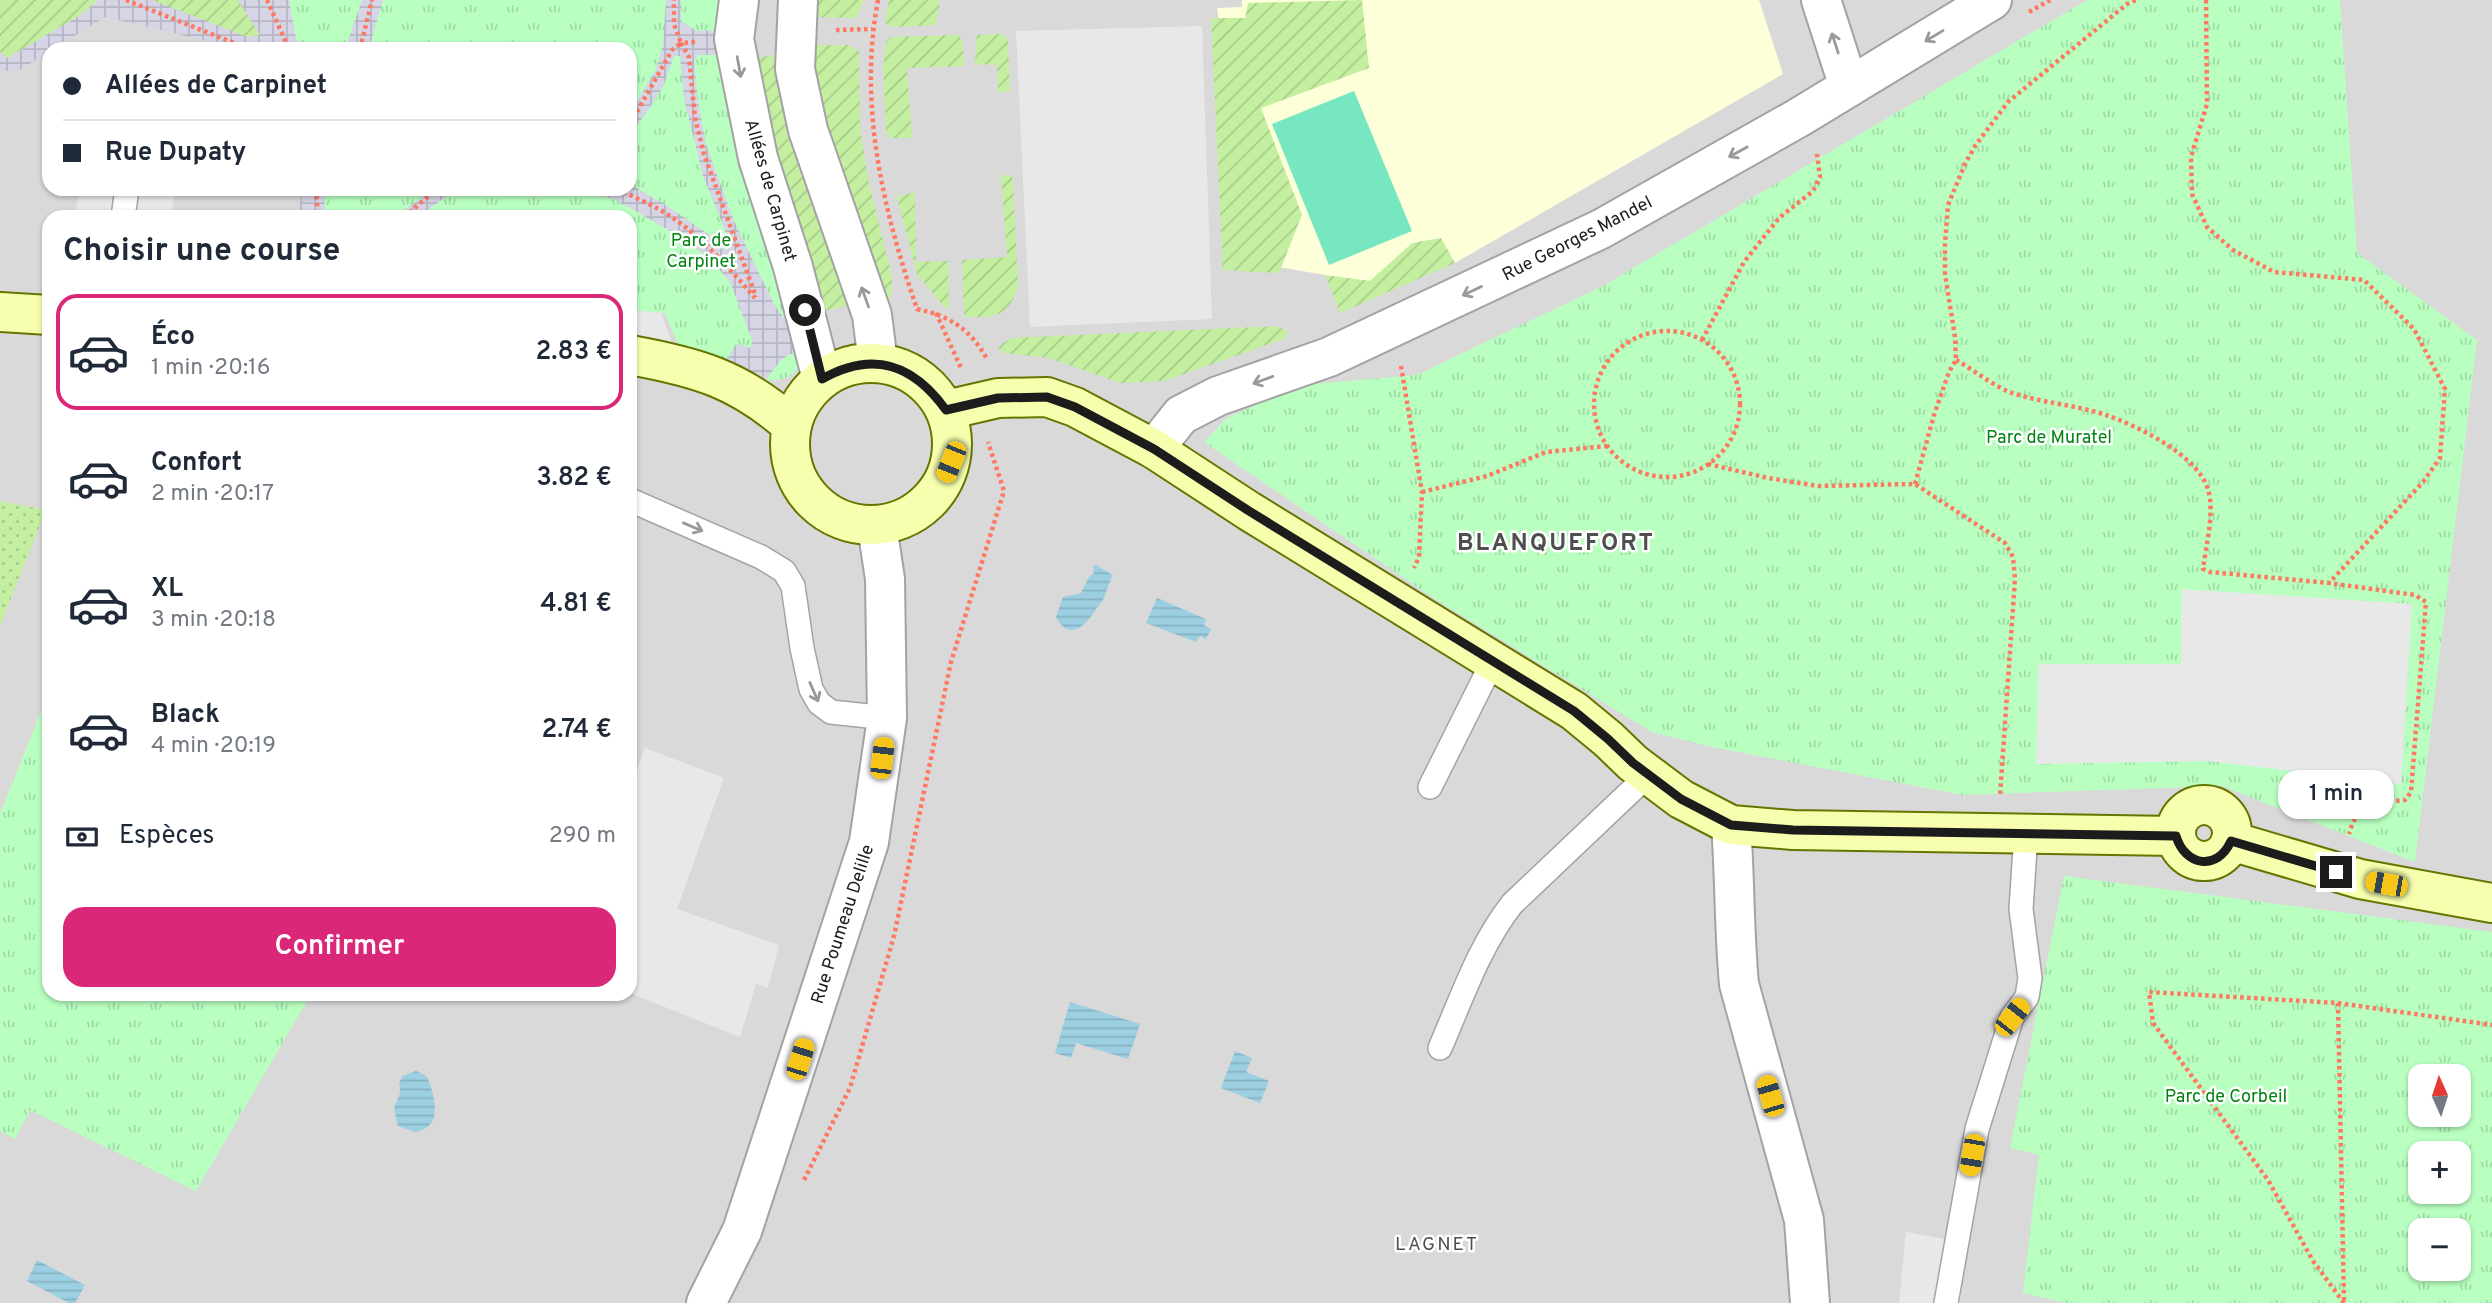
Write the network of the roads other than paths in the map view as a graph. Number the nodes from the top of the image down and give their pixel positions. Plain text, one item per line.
1 (739, 0) edge
2 (798, 0) edge
3 (1821, 0) edge
4 (1992, 0) edge
5 (1849, 86) junction
6 (0, 312) edge
7 (42, 315) edge
8 (637, 356) edge
9 (878, 363) junction
10 (822, 379) junction
11 (946, 410) junction
12 (791, 425) junction
13 (1154, 449) junction
14 (637, 503) edge
15 (877, 526) junction
16 (1493, 661) junction
17 (887, 718) junction
18 (1648, 775) junction
19 (1430, 786) dead end
20 (1731, 825) junction
21 (2026, 833) junction
22 (2492, 903) edge
23 (1440, 1048) dead end
24 (706, 1303) edge
25 (1810, 1303) edge
26 (1945, 1303) edge

1 -> 10 street, Allées de Carpinet
9 -> 2 street
5 -> 3 street
4 -> 5 street, Rue Georges Mandel
5 -> 13 street, Rue Georges Mandel
6 - 7 street
8 - 12 street
9 - 10 street
9 - 11 street
10 - 12 street
11 - 13 street
11 - 15 street
12 - 15 street
13 - 16 street
14 -> 17 lane
15 - 17 street, Rue Poumeau Delille
16 - 18 street
16 - 19 lane
17 - 24 street, Rue Poumeau Delille
18 - 20 street
18 - 23 lane
20 - 21 street
20 - 25 street
21 - 22 street
21 - 26 lane

